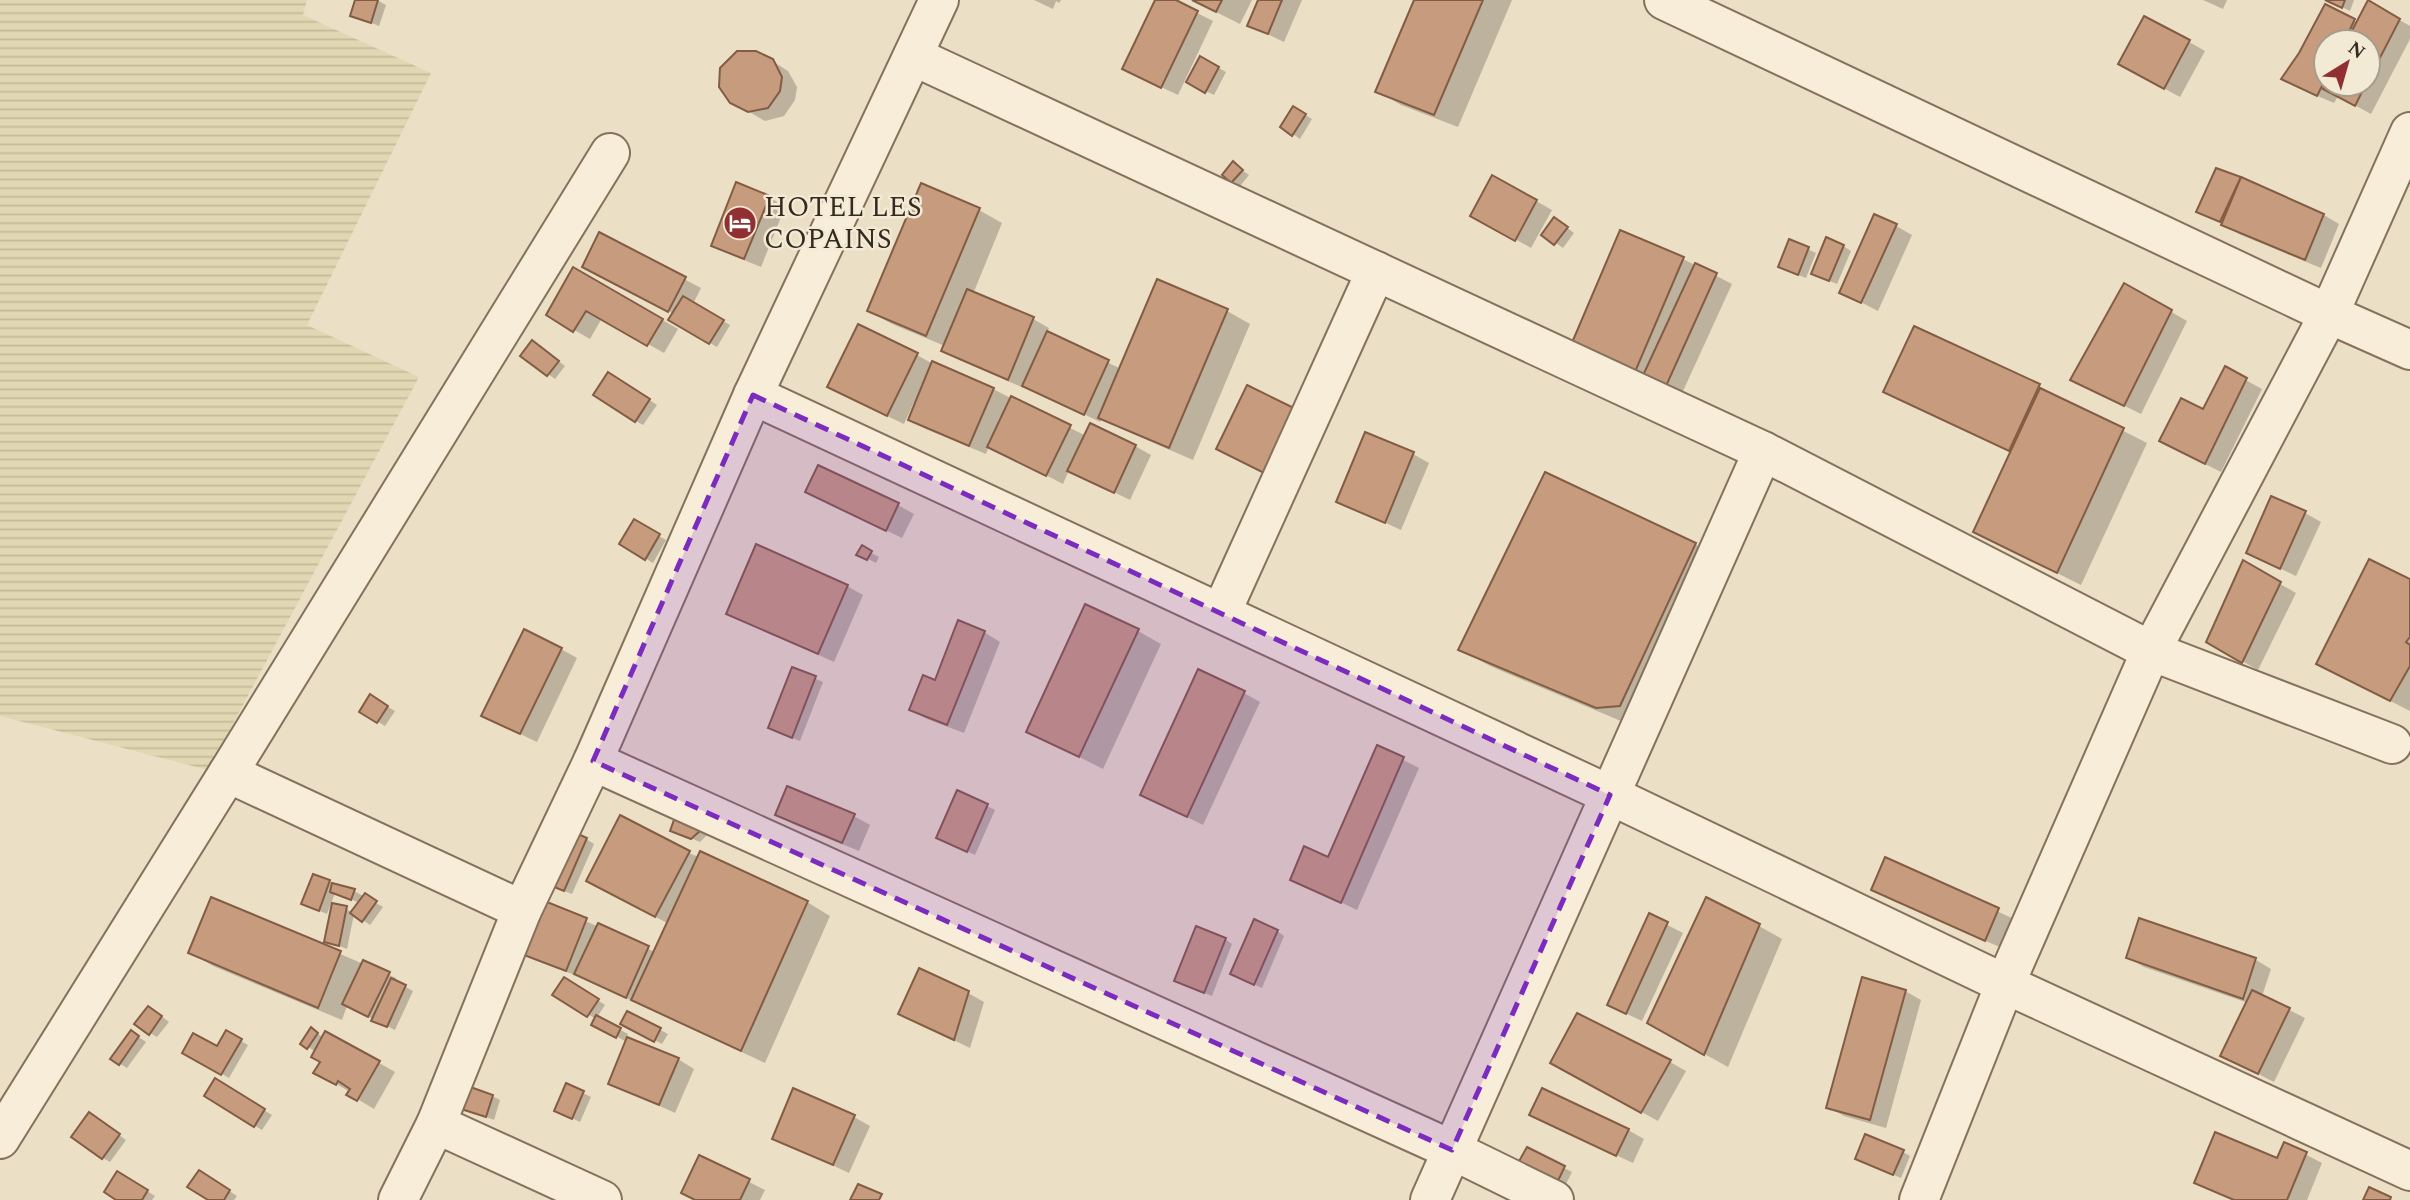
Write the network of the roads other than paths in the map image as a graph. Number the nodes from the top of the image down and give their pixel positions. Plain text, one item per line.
1 (939, 0) edge
2 (1664, 0) edge
3 (913, 56) junction
4 (2410, 132) edge
5 (610, 153) dead end
6 (1376, 271) junction
7 (2329, 314) junction
8 (2410, 350) edge
9 (753, 395) junction
10 (1763, 452) junction
11 (1221, 614) junction
12 (2151, 651) junction
13 (2392, 744) dead end
14 (593, 761) junction
15 (228, 773) junction
16 (1610, 795) junction
17 (522, 910) junction
18 (2005, 984) junction
19 (436, 1124) junction
20 (0, 1139) edge
21 (1452, 1150) junction
22 (2410, 1171) edge
23 (398, 1200) edge
24 (602, 1200) edge
25 (1430, 1200) edge
26 (1554, 1200) edge
27 (1919, 1200) edge

1 - 3 street
2 - 7 street
3 - 6 street
3 - 9 street
4 - 7 street
5 - 15 street
6 - 10 street
6 - 11 street
7 - 8 street
7 - 12 street
9 - 11 street
9 - 14 street
10 - 12 street
10 - 16 street
11 - 16 street
12 - 13 street
12 - 18 street
14 - 17 street
14 - 21 street
15 - 17 street
15 - 20 street
16 - 18 street
16 - 21 street
17 - 19 street
18 - 22 street
18 - 27 street
19 - 23 street
19 - 24 street
21 - 25 street
21 - 26 street

